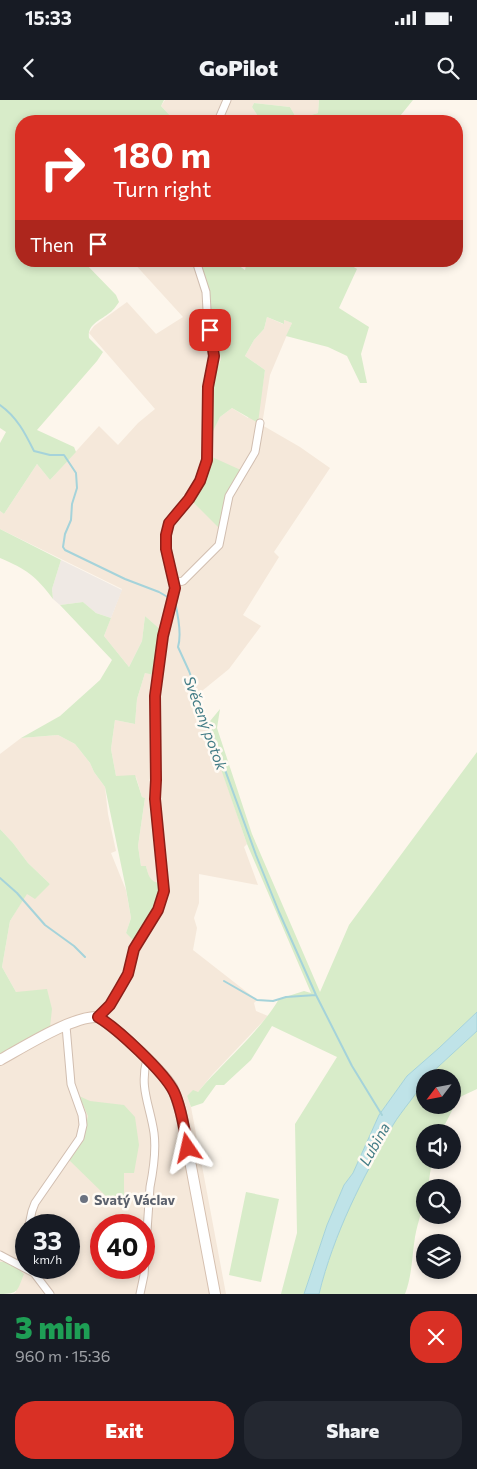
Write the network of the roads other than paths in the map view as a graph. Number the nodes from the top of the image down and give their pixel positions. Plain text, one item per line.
1 (227, 100) edge
2 (221, 115) edge
3 (198, 267) edge
4 (260, 423) dead end
5 (175, 583) junction
6 (98, 1017) junction
7 (66, 1026) junction
8 (0, 1060) edge
9 (147, 1060) junction
10 (32, 1214) edge
11 (0, 1255) edge
12 (15, 1262) edge
13 (40, 1279) edge
14 (50, 1294) edge
15 (140, 1294) edge
16 (215, 1294) edge

1 - 2 street
3 - 5 street
4 - 5 street
5 - 6 street
6 - 7 street
6 - 9 street
7 - 8 street
7 - 10 street
9 - 15 street
9 - 16 street
11 - 12 street
13 - 14 street

